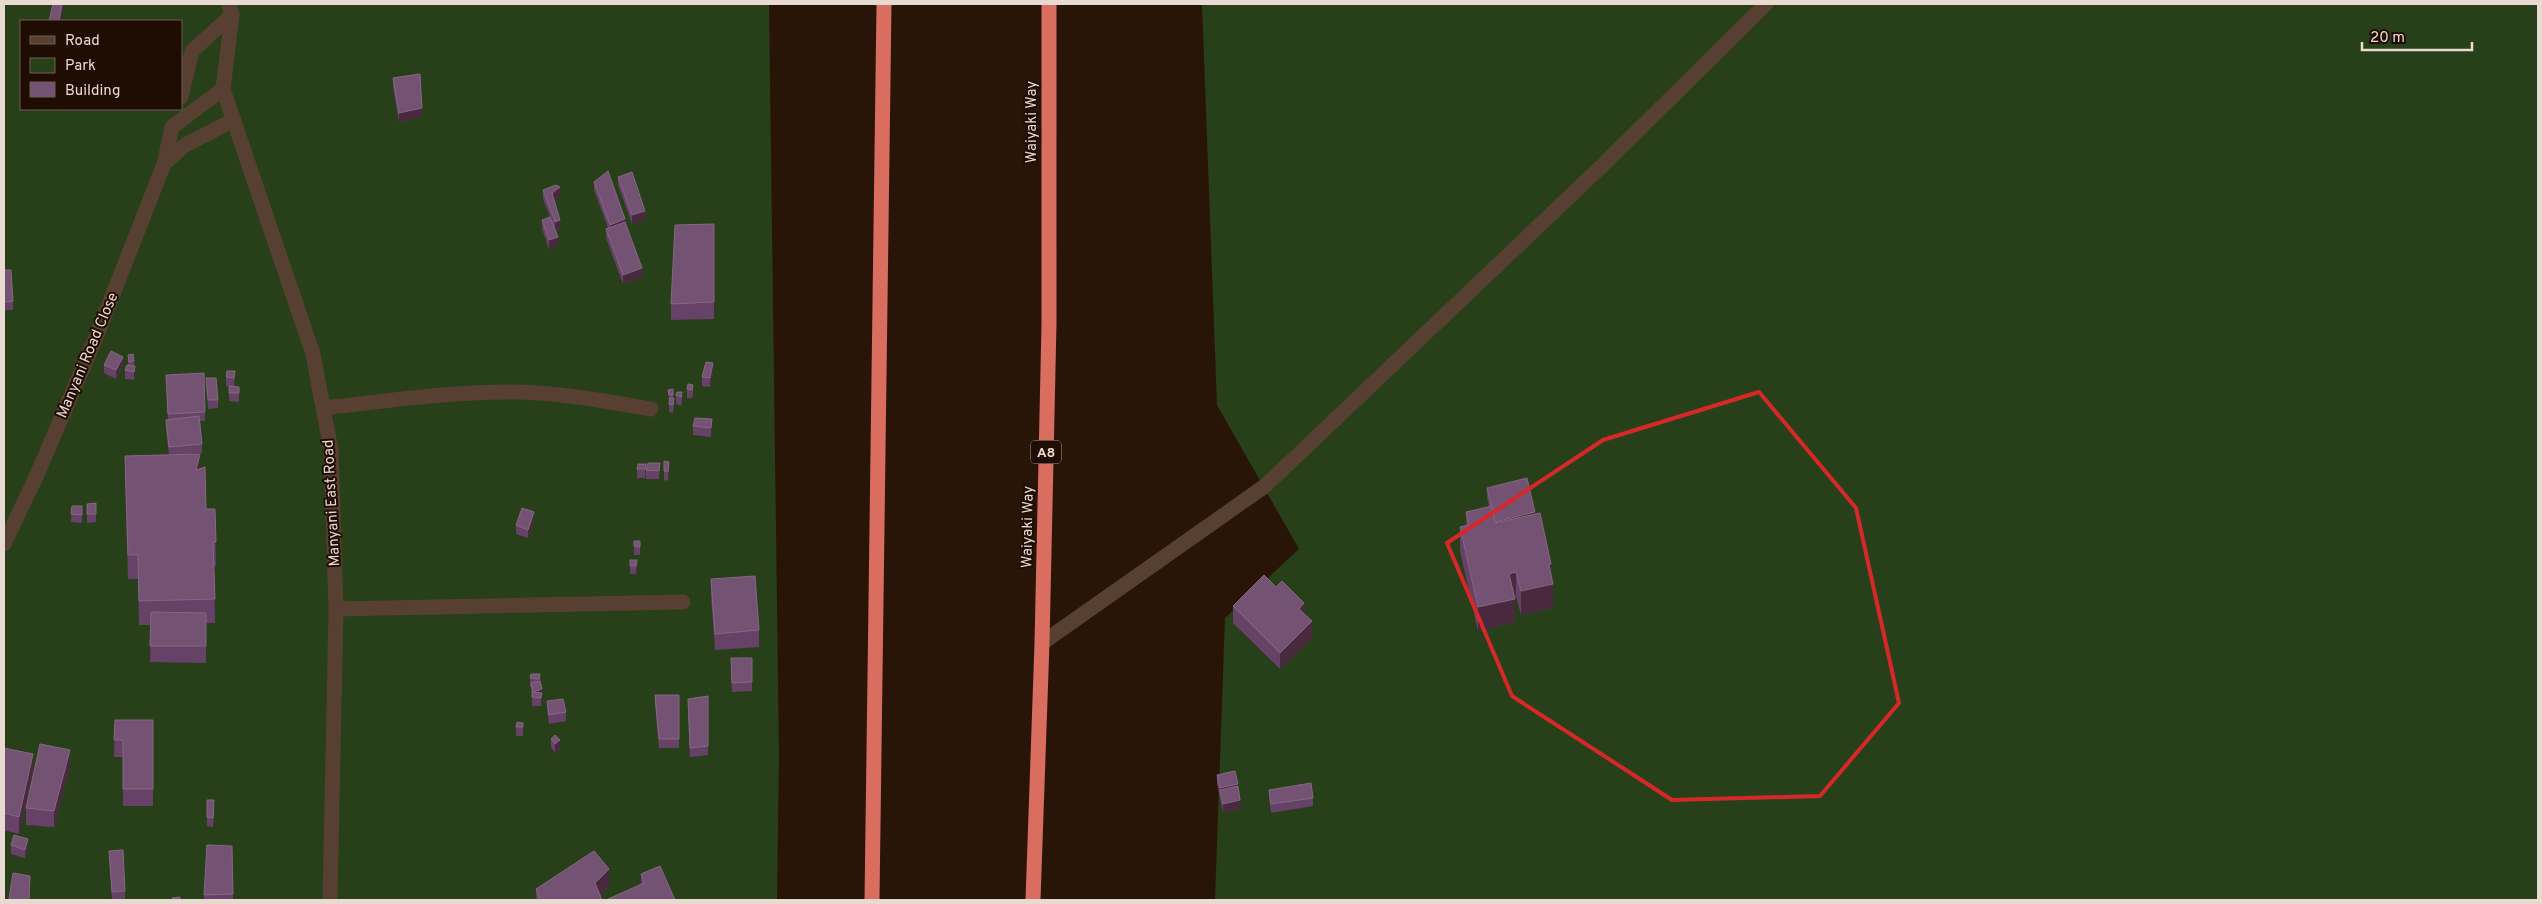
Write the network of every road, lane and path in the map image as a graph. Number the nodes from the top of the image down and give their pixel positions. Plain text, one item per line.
1 (884, 4) edge
2 (1049, 4) edge
3 (1766, 4) edge
4 (231, 9) edge
5 (223, 89) junction
6 (182, 93) edge
7 (178, 110) edge
8 (234, 120) junction
9 (172, 127) junction
10 (164, 164) junction
11 (324, 408) junction
12 (651, 408) dead end
13 (4, 544) edge
14 (683, 602) dead end
15 (336, 609) junction
16 (1042, 642) junction
17 (330, 900) edge
18 (872, 900) edge
19 (1033, 900) edge

1 - 18 highway
2 - 16 highway, Waiyaki Way / A8
3 - 16 street
4 - 5 street, Manyani East Road
4 - 6 street
5 - 8 street, Manyani East Road
5 - 9 street
7 - 9 street, Manyani Road Close
8 - 10 street, Manyani Road Close
8 - 11 street, Manyani East Road
9 - 10 street, Manyani Road Close
10 - 13 street, Manyani Road Close
11 - 12 street
11 - 15 street, Manyani East Road
14 - 15 street
15 - 17 street, Manyani East Road
16 - 19 highway, Waiyaki Way / A8

